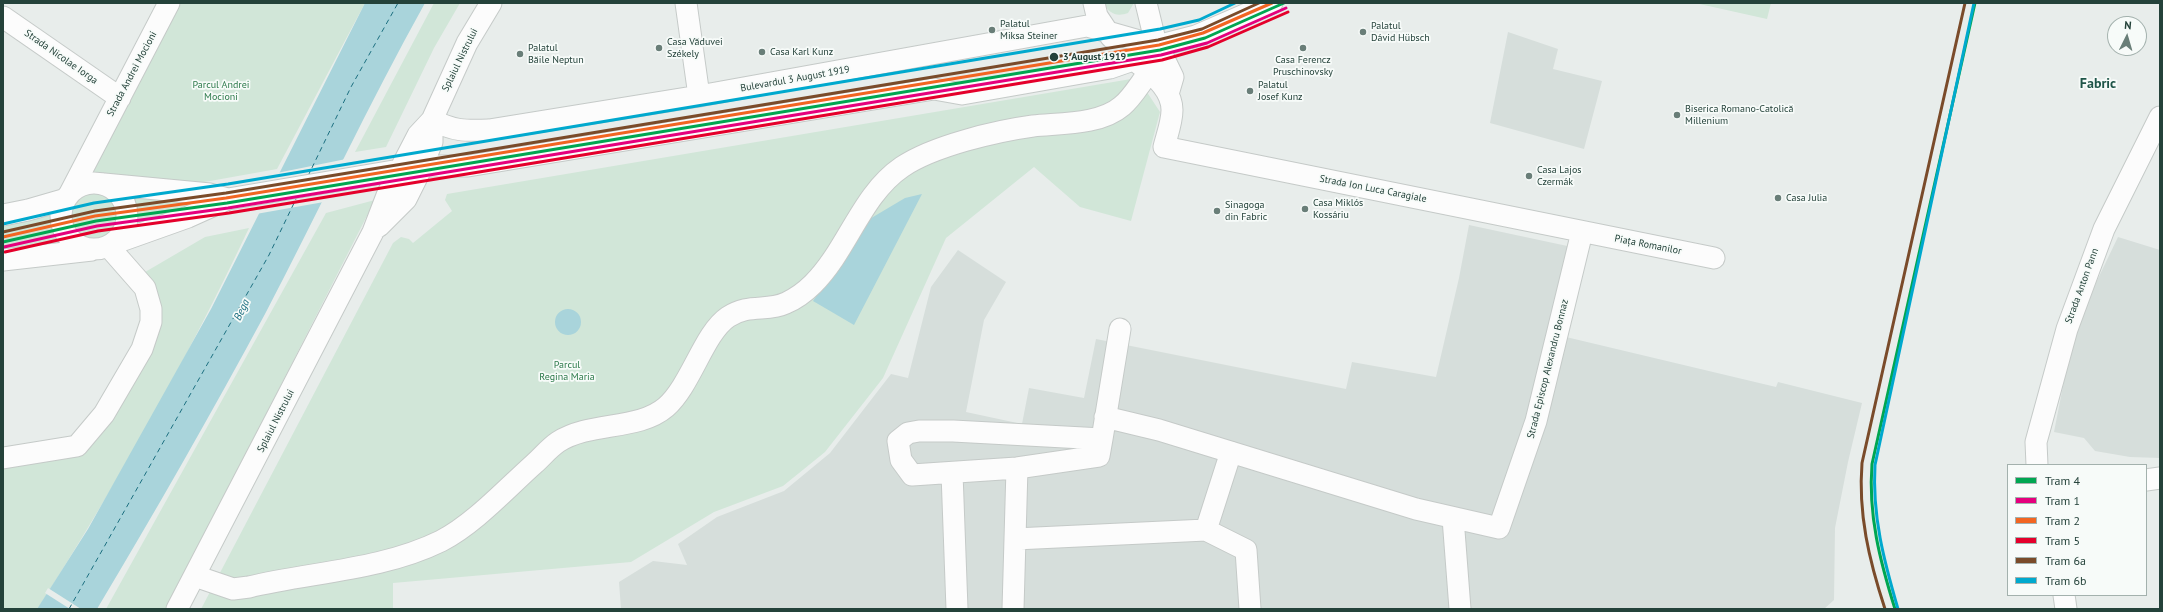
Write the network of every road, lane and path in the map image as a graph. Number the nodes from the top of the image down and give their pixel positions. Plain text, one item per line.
1 (169, 3) edge
2 (491, 3) edge
3 (686, 3) edge
4 (1094, 3) edge
5 (1146, 3) edge
6 (1272, 3) edge
7 (3, 17) edge
8 (1108, 32) junction
9 (1191, 37) junction
10 (1157, 46) junction
11 (1141, 66) junction
12 (1170, 85) junction
13 (699, 96) junction
14 (120, 98) junction
15 (2160, 118) edge
16 (432, 120) junction
17 (94, 145) junction
18 (423, 166) junction
19 (401, 169) junction
20 (96, 183) junction
21 (67, 197) junction
22 (228, 199) junction
23 (3, 215) edge
24 (374, 232) junction
25 (1582, 232) junction
26 (106, 246) junction
27 (1714, 258) dead end
28 (3, 260) edge
29 (1120, 330) dead end
30 (1105, 417) junction
31 (1102, 438) junction
32 (1231, 452) junction
33 (3, 458) edge
34 (2037, 464) edge
35 (1017, 468) junction
36 (952, 473) junction
37 (2160, 478) edge
38 (2147, 480) edge
39 (1453, 518) junction
40 (1206, 530) junction
41 (1015, 539) junction
42 (195, 576) junction
43 (2064, 596) edge
44 (177, 609) edge
45 (957, 609) edge
46 (1013, 609) edge
47 (1250, 609) edge
48 (1460, 609) edge
49 (2066, 609) edge

1 - 14 street, Strada Andrei Mocioni
2 - 16 street, Splaiul Nistrului
3 - 13 street
4 - 8 street
5 - 10 street
6 - 9 street, Bulevardul 3 August 1919
7 - 14 street, Strada Nicolae Iorga
8 - 10 street, Bulevardul 3 August 1919
8 - 11 street
8 - 13 street, Bulevardul 3 August 1919
9 - 10 street, Bulevardul 3 August 1919
9 - 12 street
10 - 11 street, Bulevardul 3 August 1919
10 - 12 street
11 - 12 street
11 - 18 street, Bulevardul 3 August 1919
11 - 42 street
12 - 25 street, Strada Ion Luca Caragiale
13 - 16 street, Bulevardul 3 August 1919
14 - 17 street, Strada Andrei Mocioni
15 - 34 street, Strada Anton Pann
16 - 18 street, Splaiul Nistrului
16 - 19 street, Splaiul Nistrului
17 - 20 street, Strada Andrei Mocioni
17 - 21 street, Strada Andrei Mocioni
18 - 19 street, Bulevardul 3 August 1919
18 - 24 street, Splaiul Nistrului
19 - 22 street, Bulevardul 3 August 1919
19 - 24 street, Splaiul Nistrului
20 - 21 street
20 - 22 street
20 - 26 street
21 - 23 street
21 - 26 street
22 - 26 street
24 - 42 street, Splaiul Nistrului
25 - 27 street, Piața Romanilor
25 - 39 street, Strada Episcop Alexandru Bonnaz
26 - 28 street
26 - 33 street
29 - 30 street
30 - 31 street
30 - 32 street
31 - 35 street
31 - 36 street
32 - 39 street
32 - 40 street
35 - 36 street
35 - 41 street
36 - 45 street
37 - 38 street
39 - 48 street
40 - 41 street
40 - 47 street
41 - 46 street
42 - 44 street, Splaiul Nistrului
43 - 49 street

